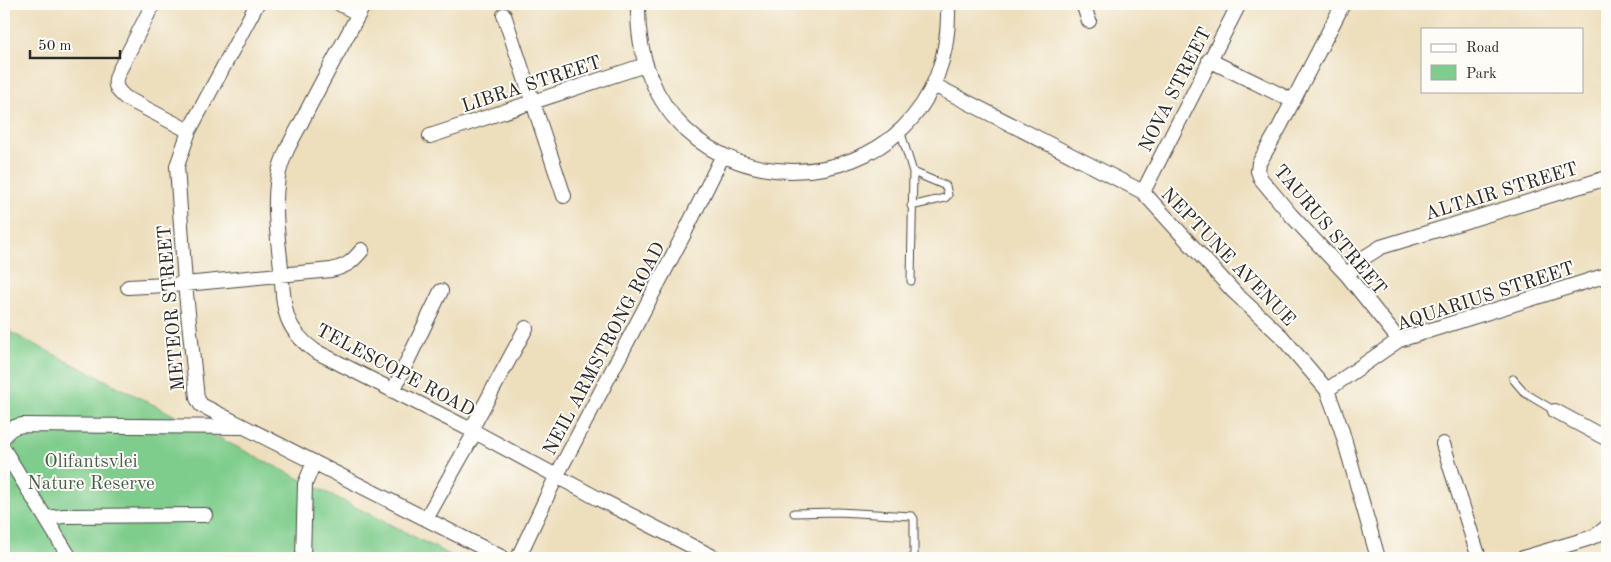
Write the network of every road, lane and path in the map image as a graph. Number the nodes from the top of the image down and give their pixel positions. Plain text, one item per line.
1 (153, 4) edge
2 (257, 4) edge
3 (340, 4) edge
4 (638, 4) edge
5 (948, 4) edge
6 (1084, 4) edge
7 (1239, 4) edge
8 (1343, 4) edge
9 (362, 9) edge
10 (504, 15) dead end
11 (1089, 21) dead end
12 (1209, 60) junction
13 (645, 65) junction
14 (934, 85) junction
15 (1293, 101) junction
16 (532, 103) junction
17 (900, 130) junction
18 (189, 131) junction
19 (430, 136) dead end
20 (723, 155) junction
21 (913, 172) junction
22 (1607, 178) edge
23 (1143, 192) junction
24 (564, 196) dead end
25 (911, 206) junction
26 (362, 250) dead end
27 (1347, 275) junction
28 (1607, 275) edge
29 (281, 276) junction
30 (911, 282) dead end
31 (185, 284) junction
32 (128, 287) dead end
33 (441, 291) dead end
34 (526, 328) dead end
35 (1399, 340) junction
36 (1513, 379) dead end
37 (1327, 390) junction
38 (393, 391) junction
39 (1555, 411) joint
40 (246, 428) junction
41 (473, 431) junction
42 (4, 437) edge
43 (1607, 439) edge
44 (1443, 444) dead end
45 (4, 450) edge
46 (314, 462) junction
47 (556, 475) junction
48 (794, 513) dead end
49 (204, 515) dead end
50 (46, 518) junction
51 (426, 519) junction
52 (1607, 527) edge
53 (70, 558) edge
54 (303, 558) edge
55 (503, 558) edge
56 (518, 558) edge
57 (715, 558) edge
58 (914, 558) edge
59 (1378, 558) edge
60 (1478, 558) edge
61 (1523, 558) edge

1 - 18 street
2 - 18 street, METEOR STREET
3 - 9 street
4 - 13 street
5 - 14 street
6 - 11 street
7 - 12 street, NOVA STREET
8 - 15 street, TAURUS STREET
9 - 29 street, TELESCOPE ROAD
10 - 16 street
12 - 15 street
12 - 23 street, NOVA STREET
13 - 16 street, LIBRA STREET
13 - 20 street
14 - 17 street
14 - 23 street, NEPTUNE AVENUE
15 - 27 street, TAURUS STREET
16 - 19 street, LIBRA STREET
16 - 24 street
17 - 20 street
17 - 21 lane
18 - 31 street, METEOR STREET
20 - 47 street, NEIL ARMSTRONG ROAD
21 - 25 lane
21 - 25 lane
22 - 27 street, ALTAIR STREET
23 - 37 street, NEPTUNE AVENUE
25 - 30 lane
26 - 29 street
27 - 35 street, TAURUS STREET
28 - 35 street, AQUARIUS STREET
29 - 31 street
29 - 38 street, TELESCOPE ROAD
31 - 32 street
31 - 40 street, METEOR STREET
33 - 38 street
34 - 41 street
35 - 37 street, AQUARIUS STREET
36 - 39 lane
37 - 59 street, NEPTUNE AVENUE
38 - 41 street, TELESCOPE ROAD
39 - 43 street
40 - 42 street
40 - 46 street, METEOR STREET
41 - 47 street, TELESCOPE ROAD
41 - 51 street
44 - 60 street
45 - 50 street
46 - 51 street, METEOR STREET
46 - 54 street
47 - 56 street, NEIL ARMSTRONG ROAD
47 - 57 street, TELESCOPE ROAD
48 - 58 lane
49 - 50 street
50 - 53 street
51 - 55 street, METEOR STREET
52 - 61 street

